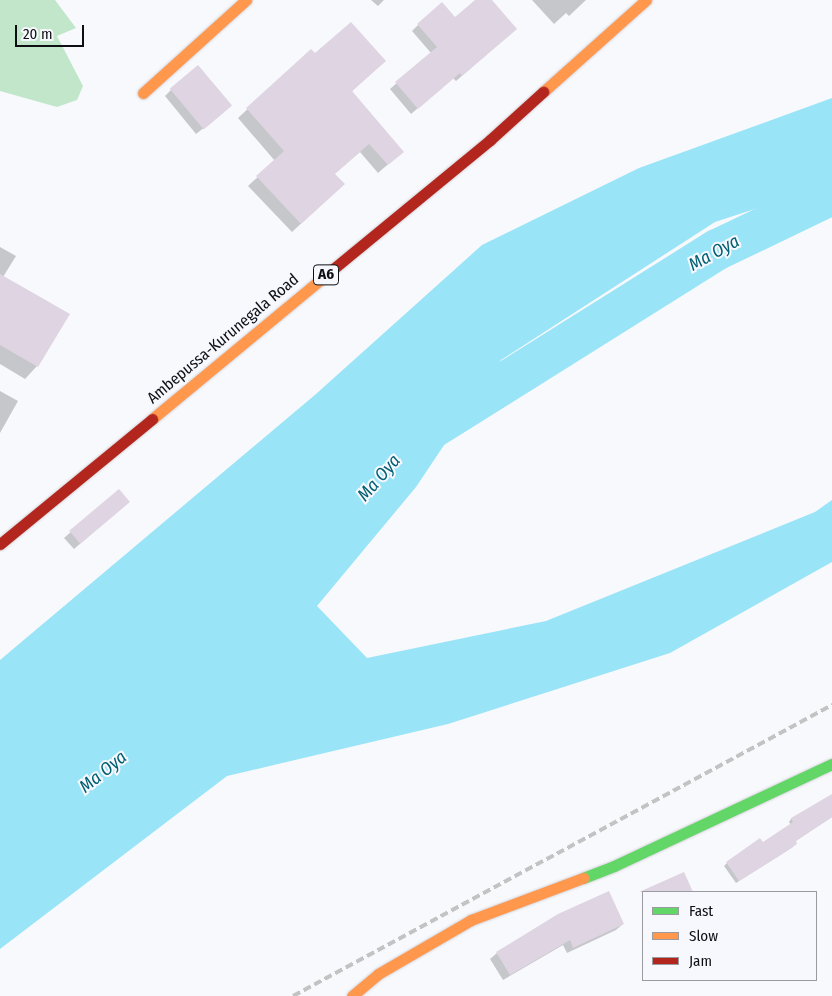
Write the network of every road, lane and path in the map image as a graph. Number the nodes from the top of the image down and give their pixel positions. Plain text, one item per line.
1 (246, 0) edge
2 (646, 0) edge
3 (143, 93) dead end
4 (0, 544) edge
5 (832, 764) edge
6 (352, 996) edge

1 - 3 main road
2 - 4 main road, Ambepussa-Kurunegala Road / A6
5 - 6 main road

